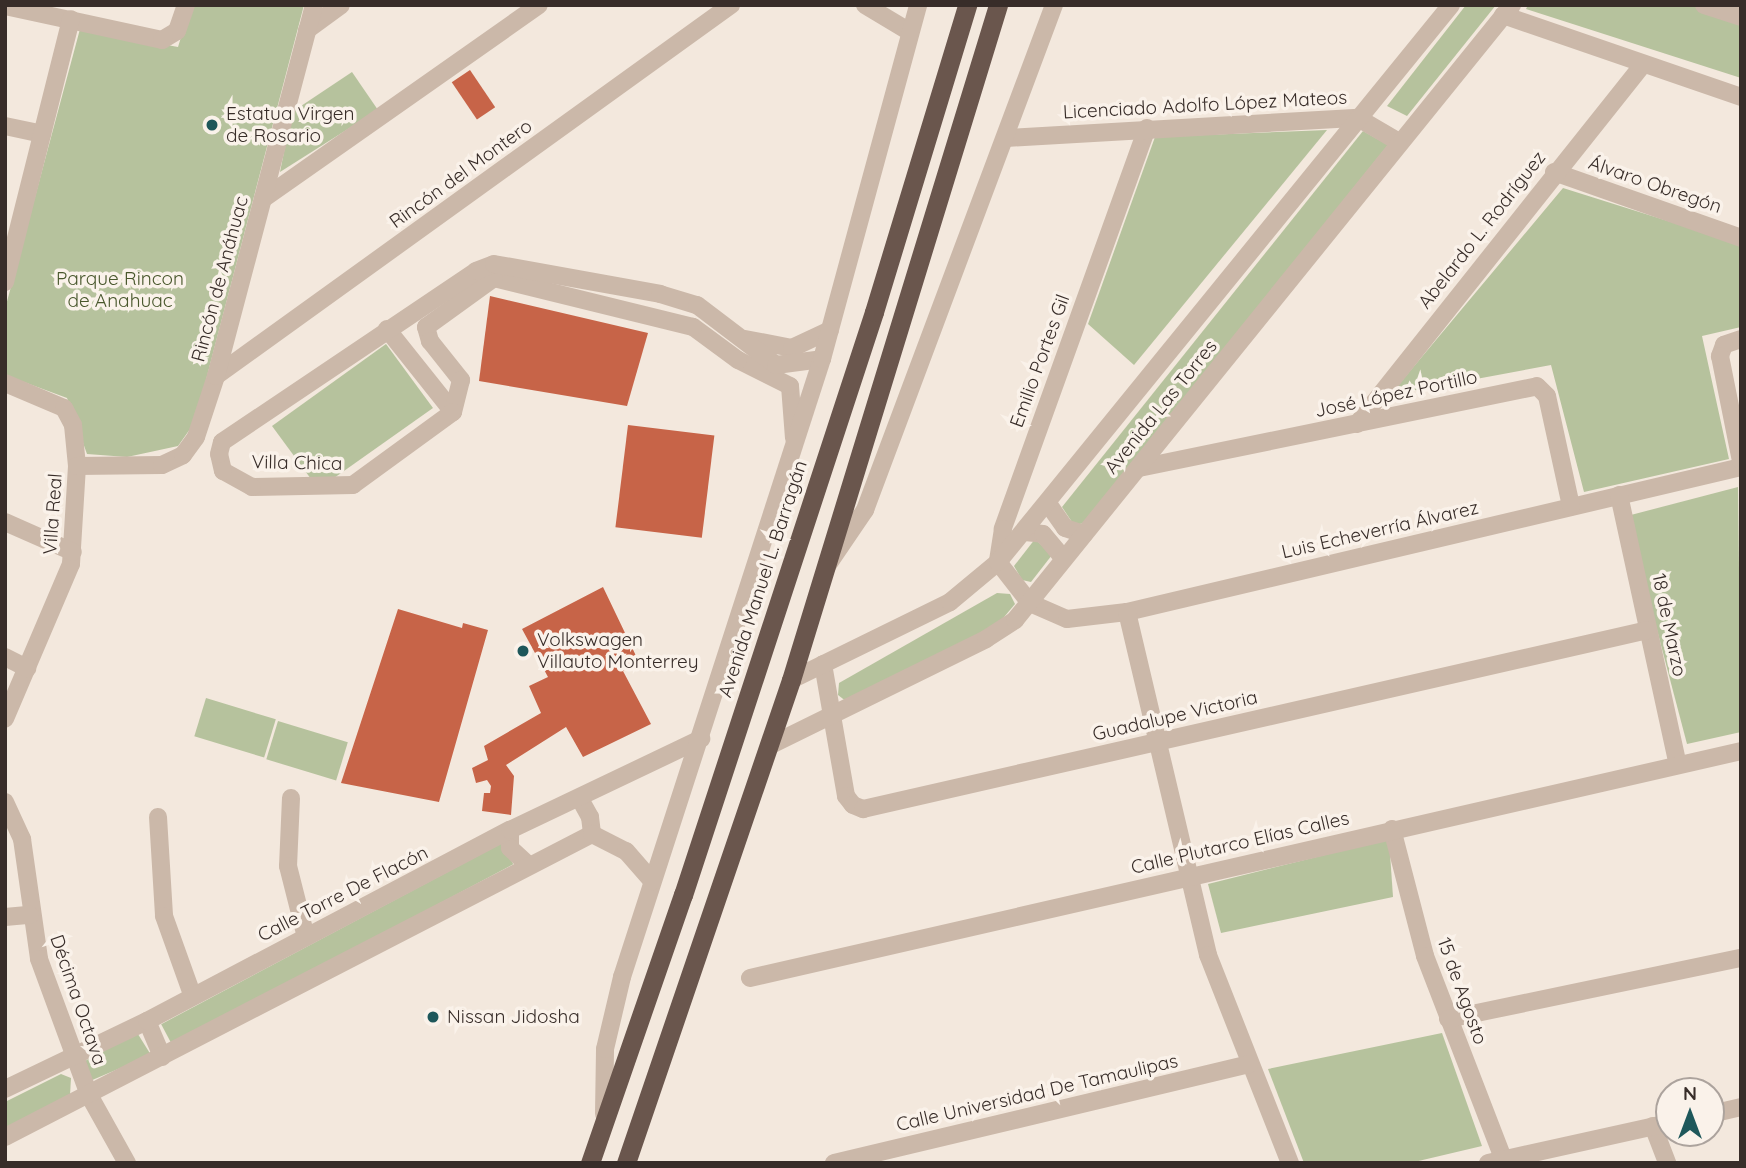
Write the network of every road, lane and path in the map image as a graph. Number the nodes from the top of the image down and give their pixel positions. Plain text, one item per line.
1 (186, 5) edge
2 (314, 5) edge
3 (341, 5) edge
4 (539, 5) edge
5 (731, 5) edge
6 (865, 5) edge
7 (918, 5) edge
8 (967, 5) edge
9 (998, 5) edge
10 (1054, 5) edge
11 (1451, 5) edge
12 (1704, 5) edge
13 (5, 6) edge
14 (1508, 10) edge
15 (1741, 17) edge
16 (71, 19) junction
17 (307, 30) junction
18 (910, 32) junction
19 (1643, 64) junction
20 (1741, 97) edge
21 (1358, 118) junction
22 (5, 126) edge
23 (1147, 128) junction
24 (43, 134) junction
25 (1006, 138) junction
26 (1399, 142) junction
27 (1554, 172) junction
28 (263, 199) junction
29 (1741, 238) edge
30 (9, 252) edge
31 (491, 272) junction
32 (5, 282) edge
33 (674, 298) junction
34 (673, 320) junction
35 (387, 329) junction
36 (830, 330) junction
37 (742, 338) junction
38 (1741, 339) edge
39 (822, 359) junction
40 (216, 376) junction
41 (5, 383) edge
42 (453, 412) junction
43 (1356, 424) junction
44 (794, 447) junction
45 (1741, 461) edge
46 (77, 466) junction
47 (1741, 467) edge
48 (1139, 468) junction
49 (1619, 495) junction
50 (1049, 505) junction
51 (1571, 506) junction
52 (5, 522) edge
53 (1025, 531) junction
54 (1084, 534) junction
55 (73, 552) junction
56 (1063, 558) junction
57 (999, 562) junction
58 (825, 569) junction
59 (1030, 603) junction
60 (1127, 612) junction
61 (1648, 630) junction
62 (5, 657) edge
63 (823, 664) junction
64 (27, 668) junction
65 (791, 680) junction
66 (833, 714) junction
67 (5, 719) edge
68 (701, 739) junction
69 (1158, 742) junction
70 (769, 746) junction
71 (1741, 751) edge
72 (1678, 765) junction
73 (291, 798) dead end
74 (580, 799) junction
75 (5, 802) edge
76 (158, 817) dead end
77 (1392, 829) junction
78 (510, 830) junction
79 (592, 834) junction
80 (527, 864) junction
81 (1186, 878) junction
82 (652, 881) junction
83 (30, 915) junction
84 (5, 916) edge
85 (306, 937) junction
86 (1741, 958) edge
87 (750, 978) dead end
88 (192, 994) junction
89 (1448, 1019) junction
90 (147, 1021) junction
91 (73, 1055) junction
92 (162, 1057) junction
93 (1249, 1064) junction
94 (5, 1089) edge
95 (89, 1095) junction
96 (604, 1119) junction
97 (1655, 1126) edge
98 (5, 1138) edge
99 (1499, 1161) edge
100 (127, 1163) edge
101 (590, 1163) edge
102 (626, 1163) edge
103 (834, 1163) edge
104 (1290, 1163) edge

1 - 16 street
2 - 17 street, Rincón de Anáhuac
3 - 17 street
4 - 28 street
5 - 40 street, Rincón del Montero
6 - 18 street
7 - 18 street
8 - 96 highway, Avenida Manuel L. Barragán
9 - 58 highway
10 - 25 street
11 - 21 street, Avenida Las Torres
12 - 15 street
13 - 16 street
14 - 19 street
14 - 26 street, Avenida Las Torres
16 - 24 street
17 - 28 street, Rincón de Anáhuac
18 - 36 street
19 - 20 street
19 - 27 street, Abelardo L. Rodríguez
21 - 23 street, Licenciado Adolfo López Mateos
21 - 26 street, Licenciado Adolfo López Mateos
21 - 50 street, Avenida Las Torres
22 - 24 street
23 - 25 street, Licenciado Adolfo López Mateos
23 - 57 street, Emilio Portes Gil
24 - 30 street
25 - 58 street
26 - 48 street, Avenida Las Torres
27 - 29 street, Álvaro Obregón
27 - 43 street, Abelardo L. Rodríguez
28 - 40 street, Rincón de Anáhuac
30 - 32 street
31 - 33 street
31 - 34 street
31 - 35 street, Villa Chica
31 - 42 street
33 - 34 street
33 - 37 street
34 - 44 street
35 - 42 street
35 - 42 street, Villa Chica
36 - 37 street
36 - 39 street
37 - 39 street
38 - 45 street
39 - 44 street
40 - 46 street, Rincón de Anáhuac
41 - 46 street, Villa Real
43 - 48 street, José López Portillo
43 - 51 street, José López Portillo
44 - 68 street
46 - 55 street, Villa Real
47 - 49 street, Luis Echeverría Álvarez
48 - 54 street, Avenida Las Torres
49 - 51 street, Luis Echeverría Álvarez
49 - 61 street, 18 de Marzo
50 - 53 street, Avenida Las Torres
50 - 54 street
51 - 60 street, Luis Echeverría Álvarez
52 - 55 street
53 - 56 street
53 - 57 street, Avenida Las Torres
54 - 56 street, Avenida Las Torres
55 - 64 street, Villa Real
56 - 59 street, Avenida Las Torres
57 - 59 street
57 - 63 street, Avenida Las Torres
58 - 65 highway
59 - 60 street, Luis Echeverría Álvarez
59 - 66 street, Avenida Las Torres
60 - 69 street
61 - 69 street, Guadalupe Victoria
61 - 72 street, 18 de Marzo
62 - 64 street
63 - 65 street, Avenida Las Torres
63 - 66 street, Guadalupe Victoria
64 - 67 street, Villa Real
65 - 70 highway
66 - 69 street, Guadalupe Victoria
66 - 70 street, Avenida Las Torres
68 - 74 street, Calle Torre De Flacón
68 - 82 street
69 - 81 street
70 - 102 highway
71 - 72 street, Calle Plutarco Elías Calles
72 - 77 street, Calle Plutarco Elías Calles
73 - 85 street
74 - 78 street, Calle Torre De Flacón
74 - 79 street
75 - 83 street, Décima Octava
76 - 88 street
77 - 81 street, Calle Plutarco Elías Calles
77 - 89 street, 15 de Agosto
78 - 80 street
78 - 85 street, Calle Torre De Flacón
79 - 80 street
79 - 82 street
80 - 92 street
81 - 87 street, Calle Plutarco Elías Calles
81 - 93 street
82 - 96 street
83 - 84 street
83 - 91 street, Décima Octava
85 - 88 street, Calle Torre De Flacón
86 - 89 street
88 - 90 street, Calle Torre De Flacón
89 - 99 street, 15 de Agosto
90 - 91 street, Calle Torre De Flacón
90 - 92 street
91 - 94 street, Calle Torre De Flacón
91 - 95 street, Décima Octava
92 - 95 street
93 - 103 street, Calle Universidad De Tamaulipas
93 - 104 street
95 - 98 street
95 - 100 street, Décima Octava
96 - 101 highway, Avenida Manuel L. Barragán
97 - 99 street

